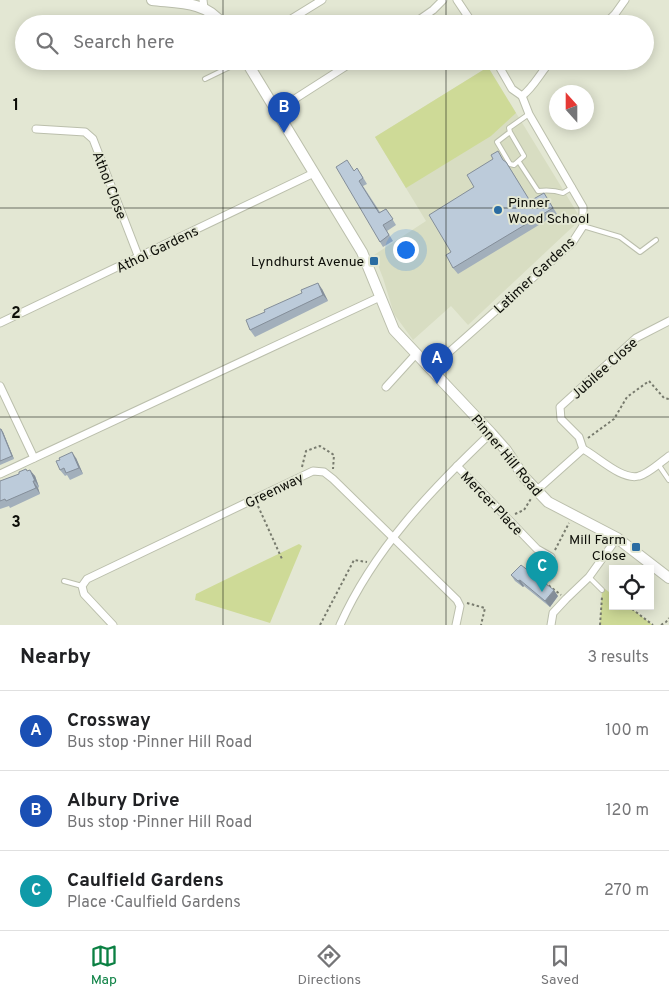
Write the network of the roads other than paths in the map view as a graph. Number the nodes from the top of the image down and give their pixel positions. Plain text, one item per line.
1 (152, 0) edge
2 (322, 0) edge
3 (443, 0) edge
4 (456, 0) edge
5 (625, 0) edge
6 (203, 4) edge
7 (216, 15) edge
8 (298, 15) edge
9 (426, 15) edge
10 (467, 15) edge
11 (614, 15) edge
12 (224, 70) edge
13 (250, 70) edge
14 (340, 70) edge
15 (501, 70) edge
16 (543, 70) edge
17 (205, 79) dead end
18 (522, 96) junction
19 (276, 112) junction
20 (529, 114) junction
21 (36, 129) dead end
22 (510, 132) junction
23 (519, 162) junction
24 (314, 173) junction
25 (572, 187) junction
26 (583, 226) junction
27 (656, 240) dead end
28 (139, 258) junction
29 (380, 297) junction
30 (669, 321) edge
31 (0, 323) edge
32 (416, 354) junction
33 (429, 368) junction
34 (0, 386) edge
35 (386, 387) dead end
36 (491, 433) junction
37 (582, 446) junction
38 (669, 456) edge
39 (34, 458) junction
40 (658, 464) junction
41 (457, 466) junction
42 (0, 474) edge
43 (669, 480) edge
44 (536, 491) junction
45 (392, 537) junction
46 (617, 538) junction
47 (551, 557) road end
48 (589, 577) junction
49 (669, 578) edge
50 (64, 580) dead end
51 (82, 586) junction
52 (602, 590) road end
53 (113, 625) edge
54 (340, 625) edge
55 (456, 625) edge
56 (550, 625) edge

1 - 6 street
2 - 8 street
3 - 9 street
4 - 10 street
5 - 11 street
6 - 7 street
12 - 17 lane
13 - 19 street, Pinner Hill Road
14 - 19 street
15 - 18 street, Latimer Gardens
16 - 18 street
18 - 20 street, Latimer Gardens
19 - 24 street, Pinner Hill Road
20 - 22 lane
20 - 25 street, Latimer Gardens
21 - 28 street, Athol Close
22 - 23 lane
22 - 23 lane
23 - 25 lane
24 - 28 street, Athol Gardens
24 - 29 street, Pinner Hill Road
25 - 26 street, Latimer Gardens
26 - 27 lane
26 - 33 street, Latimer Gardens
28 - 31 street, Athol Gardens
29 - 32 street, Pinner Hill Road
29 - 39 street
30 - 37 street, Jubilee Close
32 - 33 street, Pinner Hill Road
32 - 35 street
33 - 36 street, Pinner Hill Road
34 - 39 street
36 - 41 street
36 - 44 street, Pinner Hill Road
37 - 40 street
37 - 44 street
38 - 40 street
39 - 42 street
40 - 43 lane
41 - 45 street
41 - 47 street, Mercer Place
44 - 46 street, Pinner Hill Road
45 - 51 street, Greenway
45 - 54 street
45 - 55 street, Greenway
46 - 48 street
46 - 49 street, Pinner Hill Road
48 - 52 lane
48 - 56 street
50 - 51 lane
51 - 53 street

